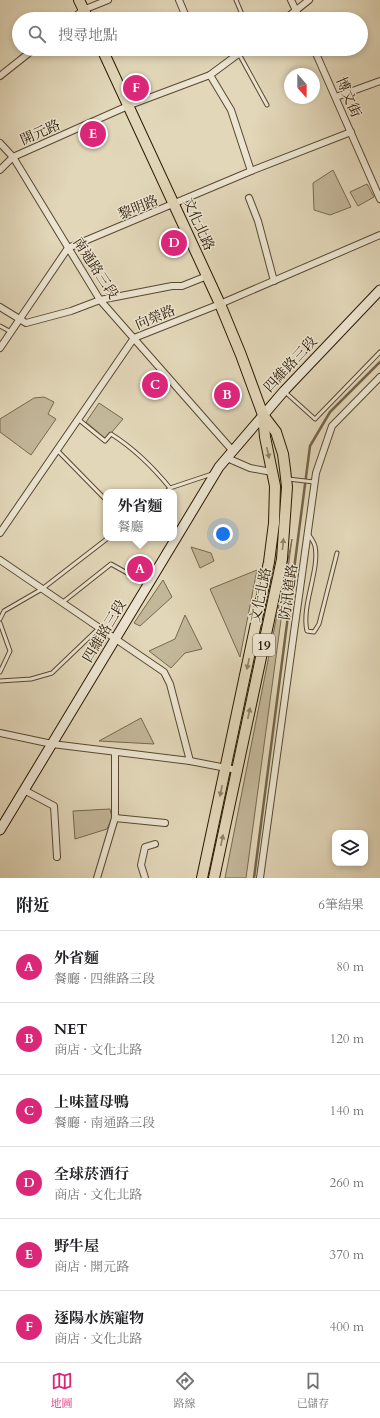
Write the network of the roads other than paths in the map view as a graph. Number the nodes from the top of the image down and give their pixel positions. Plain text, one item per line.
1 (79, 0) edge
2 (108, 0) edge
3 (179, 0) edge
4 (236, 0) edge
5 (291, 0) edge
6 (309, 0) edge
7 (296, 10) junction
8 (85, 12) edge
9 (90, 12) edge
10 (183, 12) edge
11 (241, 12) edge
12 (294, 12) edge
13 (25, 56) edge
14 (106, 56) edge
15 (236, 56) edge
16 (240, 56) edge
17 (317, 56) edge
18 (210, 75) junction
19 (0, 76) edge
20 (380, 81) edge
21 (336, 97) junction
22 (130, 105) junction
23 (267, 105) dead end
24 (351, 132) junction
25 (0, 143) edge
26 (13, 157) junction
27 (0, 170) edge
28 (251, 171) junction
29 (249, 198) dead end
30 (380, 198) edge
31 (175, 204) junction
32 (380, 235) edge
33 (68, 248) junction
34 (207, 276) junction
35 (274, 281) junction
36 (380, 290) edge
37 (100, 300) junction
38 (220, 304) junction
39 (0, 307) edge
40 (19, 320) junction
41 (0, 326) edge
42 (11, 332) junction
43 (134, 338) junction
44 (0, 348) edge
45 (380, 352) edge
46 (380, 377) edge
47 (284, 391) junction
48 (263, 415) junction
49 (78, 419) junction
50 (57, 450) junction
51 (232, 450) junction
52 (226, 458) junction
53 (272, 472) junction
54 (216, 473) junction
55 (286, 478) junction
56 (315, 482) junction
57 (170, 488) joint
58 (103, 497) edge
59 (0, 533) edge
60 (308, 533) junction
61 (177, 537) edge
62 (104, 541) edge
63 (175, 541) edge
64 (337, 553) dead end
65 (0, 560) edge
66 (148, 585) junction
67 (42, 589) junction
68 (62, 603) junction
69 (0, 619) edge
70 (0, 623) edge
71 (99, 628) junction
72 (115, 639) junction
73 (0, 672) edge
74 (0, 681) edge
75 (0, 733) edge
76 (52, 744) junction
77 (115, 752) junction
78 (190, 761) junction
79 (226, 768) junction
80 (237, 770) junction
81 (24, 790) junction
82 (115, 818) junction
83 (165, 823) dead end
84 (0, 830) edge
85 (155, 844) dead end
86 (57, 857) dead end
87 (97, 878) edge
88 (145, 878) edge
89 (202, 878) edge
90 (214, 878) edge
91 (260, 878) edge

1 - 8 main road
2 - 9 street
3 - 10 street
4 - 11 lane
5 - 7 street
6 - 7 street
7 - 12 street
13 - 19 street
14 - 22 main road, 文化北路 / 19
15 - 18 street, 開元路
16 - 23 lane
17 - 21 street, 博文街
18 - 22 street, 開元路
18 - 28 street
20 - 21 street
21 - 24 street, 博文街
22 - 26 street, 開元路
22 - 31 main road, 文化北路 / 19
24 - 28 street, 黎明路
24 - 30 street, 博文街
25 - 26 street, 南通路三段
26 - 27 street, 開元路
26 - 33 street, 南通路三段
28 - 31 street, 黎明路
29 - 35 street
31 - 33 street, 黎明路
31 - 34 main road, 文化北路 / 19
32 - 35 street, 向榮路
33 - 37 street, 南通路三段
33 - 40 street
34 - 37 street
34 - 38 main road, 文化北路 / 19
35 - 38 street, 向榮路
36 - 47 street, 四維路三段
37 - 40 street
37 - 43 street, 南通路三段
38 - 43 street, 向榮路
38 - 48 main road, 文化北路 / 19
39 - 40 street
40 - 42 street
41 - 42 lane
42 - 44 street
43 - 49 street, 向榮路
43 - 51 street, 南通路三段
45 - 47 lane
46 - 56 street, 防汛道路
47 - 48 street, 四維路三段
48 - 51 street, 四維路三段
48 -> 53 main road, 文化北路 / 19
48 - 55 main road, 文化北路 / 19
49 - 50 street, 向榮路
49 - 57 lane
50 - 58 lane
50 - 59 street, 向榮路
51 - 52 street, 四維路三段
52 - 53 street
52 - 54 street, 四維路三段
53 -> 79 main road, 文化北路 / 19
54 - 57 lane
54 - 61 street, 四維路三段
55 - 56 lane
80 -> 55 main road, 文化北路 / 19
56 - 60 street, 防汛道路
60 - 64 lane
60 - 91 street, 防汛道路
62 - 67 lane
63 - 66 street, 四維路三段
65 - 67 street
66 - 68 lane
66 - 72 street, 四維路三段
67 - 68 street
67 - 69 lane
68 - 71 street
70 - 73 lane
71 - 72 street
71 - 74 lane
72 - 76 street, 四維路三段
72 - 78 street
75 - 76 street
76 - 77 street
76 - 81 street, 四維路三段
77 - 78 street
77 - 82 street
78 - 79 street
79 - 80 street
79 -> 89 main road, 文化北路 / 19
90 -> 80 main road, 文化北路 / 19
81 - 84 street, 四維路三段
81 - 86 street
82 - 83 street
82 - 87 street
85 - 88 street

